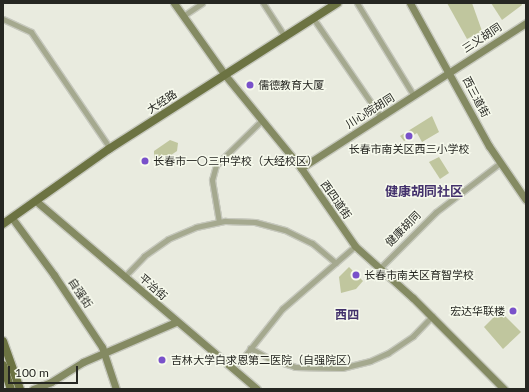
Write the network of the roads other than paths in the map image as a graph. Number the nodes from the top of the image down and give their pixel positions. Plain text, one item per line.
1 (174, 3) edge
2 (202, 3) edge
3 (263, 3) edge
4 (328, 3) edge
5 (337, 3) edge
6 (357, 3) edge
7 (410, 3) edge
8 (183, 16) junction
9 (313, 18) junction
10 (3, 19) edge
11 (526, 23) edge
12 (282, 32) junction
13 (224, 72) junction
14 (450, 72) junction
15 (414, 96) junction
16 (380, 116) junction
17 (262, 120) junction
18 (107, 144) junction
19 (500, 163) junction
20 (301, 168) junction
21 (526, 200) edge
22 (36, 201) junction
23 (3, 218) edge
24 (12, 218) junction
25 (219, 222) junction
26 (3, 224) edge
27 (355, 246) junction
28 (336, 263) junction
29 (380, 268) junction
30 (124, 277) junction
31 (432, 316) junction
32 (176, 322) junction
33 (3, 341) edge
34 (250, 348) junction
35 (105, 353) junction
36 (243, 358) tunnel mouth
37 (3, 365) edge
38 (11, 389) edge
39 (20, 389) edge
40 (33, 389) edge
41 (116, 389) edge
42 (257, 389) edge
43 (504, 389) edge

1 - 8 street, 西四道街
2 - 8 street
3 - 12 street
4 - 12 main road, 大经路
5 - 9 main road, 大经路
6 - 15 street
7 - 14 street, 西三道街
8 - 13 street, 西四道街
9 - 13 main road, 大经路
9 - 16 street
10 - 18 street
11 - 14 street, 三义胡同
12 - 13 main road, 大经路
13 - 17 street, 西四道街
13 - 18 main road, 大经路
13 - 22 main road, 大经路
14 - 15 street, 川心院胡同
14 - 19 street, 西三道街
15 - 16 street, 川心院胡同
16 - 20 street, 川心院胡同
17 - 20 street, 西四道街
17 - 25 street
18 - 23 main road, 大经路
19 - 21 street, 西三道街
19 - 29 street, 健康胡同
20 - 27 street, 西四道街
22 - 24 main road, 大经路
22 - 30 street, 平治街
24 - 26 main road, 大经路
24 - 35 street, 自强街
25 - 28 street
25 - 30 street
27 - 28 street
27 - 29 street, 西四道街
28 - 34 street
29 - 31 street, 西四道街
30 - 32 street, 平治街
31 - 34 street
31 - 43 street, 西四道街
32 - 35 street
32 - 42 street, 平治街
33 - 39 main road
34 - 36 street
35 - 40 street
35 - 41 street, 自强街
37 - 38 main road

